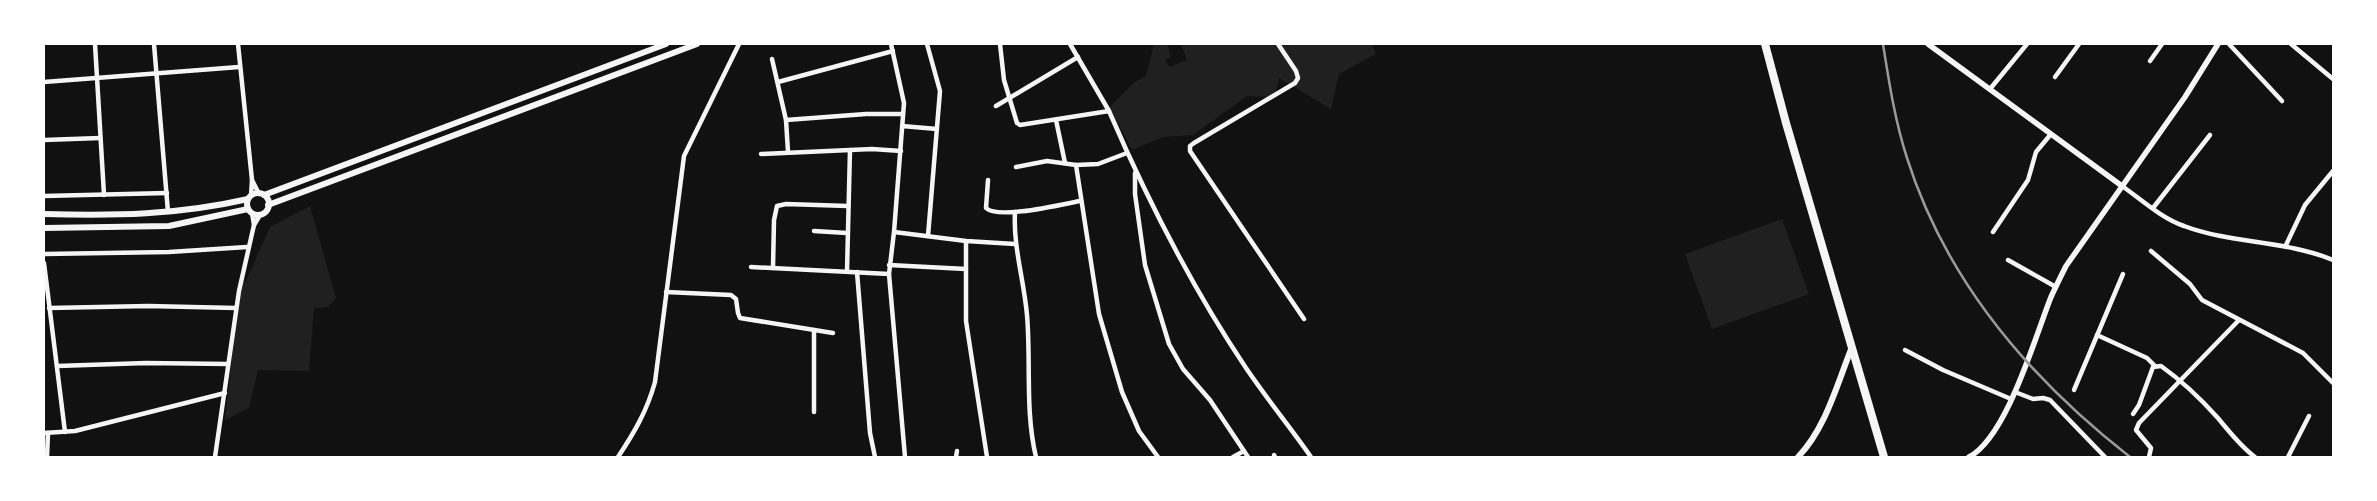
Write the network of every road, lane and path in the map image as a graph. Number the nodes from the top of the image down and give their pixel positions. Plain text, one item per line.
1 (95, 44) edge
2 (154, 44) edge
3 (238, 44) edge
4 (666, 44) edge
5 (697, 44) edge
6 (739, 44) edge
7 (891, 44) edge
8 (927, 44) edge
9 (1000, 44) edge
10 (1070, 44) edge
11 (1278, 44) edge
12 (1765, 44) edge
13 (1928, 44) edge
14 (2027, 44) edge
15 (2079, 44) edge
16 (2162, 44) edge
17 (2218, 44) edge
18 (2229, 44) edge
19 (2291, 44) edge
20 (893, 51) junction
21 (1078, 57) junction
22 (772, 60) dead end
23 (2150, 61) dead end
24 (240, 67) junction
25 (157, 75) junction
26 (2055, 77) dead end
27 (97, 79) junction
28 (2333, 79) edge
29 (44, 82) edge
30 (778, 82) junction
31 (1990, 89) junction
32 (1010, 99) junction
33 (2282, 101) dead end
34 (996, 106) dead end
35 (1109, 111) junction
36 (903, 114) junction
37 (461, 120) junction
38 (786, 120) junction
39 (1056, 120) junction
40 (902, 126) junction
41 (937, 129) junction
42 (465, 132) junction
43 (2051, 134) junction
44 (2210, 135) dead end
45 (100, 138) junction
46 (44, 140) edge
47 (850, 150) junction
48 (901, 151) junction
49 (788, 152) junction
50 (1127, 153) junction
51 (761, 154) dead end
52 (1065, 163) junction
53 (1076, 165) junction
54 (1016, 167) dead end
55 (1134, 171) junction
56 (2333, 171) edge
57 (252, 180) junction
58 (988, 180) dead end
59 (2122, 186) junction
60 (167, 193) junction
61 (104, 195) junction
62 (262, 195) junction
63 (44, 196) edge
64 (250, 197) junction
65 (1080, 201) junction
66 (268, 205) junction
67 (848, 206) junction
68 (2153, 208) junction
69 (250, 211) junction
70 (168, 212) junction
71 (1015, 212) junction
72 (44, 214) edge
73 (260, 215) junction
74 (254, 225) junction
75 (44, 228) edge
76 (814, 231) dead end
77 (894, 232) junction
78 (1993, 232) dead end
79 (847, 233) junction
80 (928, 236) junction
81 (966, 241) junction
82 (1015, 244) junction
83 (2286, 245) junction
84 (247, 247) junction
85 (2151, 251) dead end
86 (44, 254) edge
87 (2008, 260) dead end
88 (2333, 260) edge
89 (44, 263) edge
90 (889, 265) junction
91 (751, 268) dead end
92 (773, 268) junction
93 (966, 269) junction
94 (847, 271) junction
95 (857, 272) junction
96 (889, 274) junction
97 (2122, 274) dead end
98 (2056, 287) junction
99 (666, 292) junction
100 (49, 308) junction
101 (236, 308) junction
102 (1304, 319) dead end
103 (2239, 320) junction
104 (814, 330) junction
105 (833, 333) dead end
106 (2097, 335) junction
107 (1852, 347) junction
108 (1905, 350) dead end
109 (228, 364) junction
110 (57, 366) junction
111 (2155, 366) junction
112 (2181, 380) junction
113 (2333, 383) edge
114 (2074, 390) dead end
115 (2015, 392) junction
116 (225, 393) junction
117 (2011, 399) junction
118 (814, 412) dead end
119 (2133, 414) dead end
120 (2310, 416) dead end
121 (65, 432) junction
122 (46, 433) edge
123 (956, 451) dead end
124 (1244, 451) junction
125 (47, 457) edge
126 (215, 457) edge
127 (618, 457) edge
128 (875, 457) edge
129 (905, 457) edge
130 (956, 457) edge
131 (987, 457) edge
132 (1036, 457) edge
133 (1158, 457) edge
134 (1233, 457) edge
135 (1248, 457) edge
136 (1311, 457) edge
137 (1798, 457) edge
138 (1884, 457) edge
139 (1969, 457) edge
140 (2106, 457) edge
141 (2149, 457) edge
142 (2255, 457) edge
143 (2288, 457) edge

1 - 27 street
2 - 25 street
3 - 24 street
4 - 37 main road
5 - 42 main road
6 - 99 street
7 - 20 street
8 - 41 street
9 - 32 street
10 - 21 street
11 - 102 street
12 - 107 highway
13 - 31 street
14 - 31 street
15 - 26 street
16 - 23 street
17 - 59 street
18 - 33 street
19 - 28 street
20 - 30 street
20 - 36 street
21 - 32 street
21 - 35 street
22 - 30 street
24 - 25 street
24 - 57 street
25 - 27 street
25 - 60 street
27 - 29 street
27 - 45 street
30 - 38 street
31 - 43 street
32 - 34 street
32 - 39 street
35 - 39 street
35 - 50 street
36 - 38 street
36 - 40 street
37 - 42 main road
37 - 62 main road
38 - 49 street
39 - 52 street
40 - 41 street
40 - 48 street
41 - 80 street
42 - 66 main road
43 - 59 street
43 - 78 street
44 - 68 street
45 - 46 street
45 - 61 street
47 - 48 street
47 - 49 street
47 - 67 street
48 - 77 street
49 - 51 street
50 - 53 street
50 - 55 street
52 - 53 street
52 - 54 street
53 - 65 street
55 - 124 street
55 - 136 street
56 - 83 street
57 - 62 street
57 - 64 street
58 - 71 street
59 - 68 street
59 - 98 street
60 - 61 street
60 - 70 street
61 - 63 street
62 - 64 main road
62 - 66 main road
64 - 69 main road
64 - 70 main road
65 - 71 street
65 - 133 street
66 - 73 main road
67 - 79 street
67 - 92 street
68 - 83 street
69 - 73 main road
69 - 74 street
69 - 75 main road
70 - 72 main road
71 - 82 street
73 - 74 street
74 - 84 street
76 - 79 street
77 - 80 street
77 - 90 street
79 - 94 street
80 - 81 street
81 - 82 street
81 - 93 street
82 - 132 street
83 - 88 street
84 - 86 street
84 - 101 street
85 - 103 street
87 - 98 street
89 - 100 street
90 - 93 street
90 - 96 street
91 - 92 street
92 - 94 street
93 - 131 street
94 - 95 street
95 - 96 street
95 - 128 street
96 - 129 street
97 - 106 street
98 - 115 street
99 - 104 street
99 - 127 street
100 - 101 street
100 - 110 street
101 - 109 street
103 - 112 street
103 - 113 street
104 - 105 street
104 - 118 street
106 - 111 street
106 - 114 street
107 - 137 main road
107 - 138 highway
108 - 117 street
109 - 110 street
109 - 116 street
110 - 121 street
111 - 112 street
111 - 119 street
112 - 141 street
112 - 142 street
115 - 117 street
115 - 140 street
116 - 121 street
116 - 126 street
117 - 139 street
120 - 143 street
121 - 122 street
122 - 125 street
123 - 130 street
124 - 134 street
124 - 135 street

